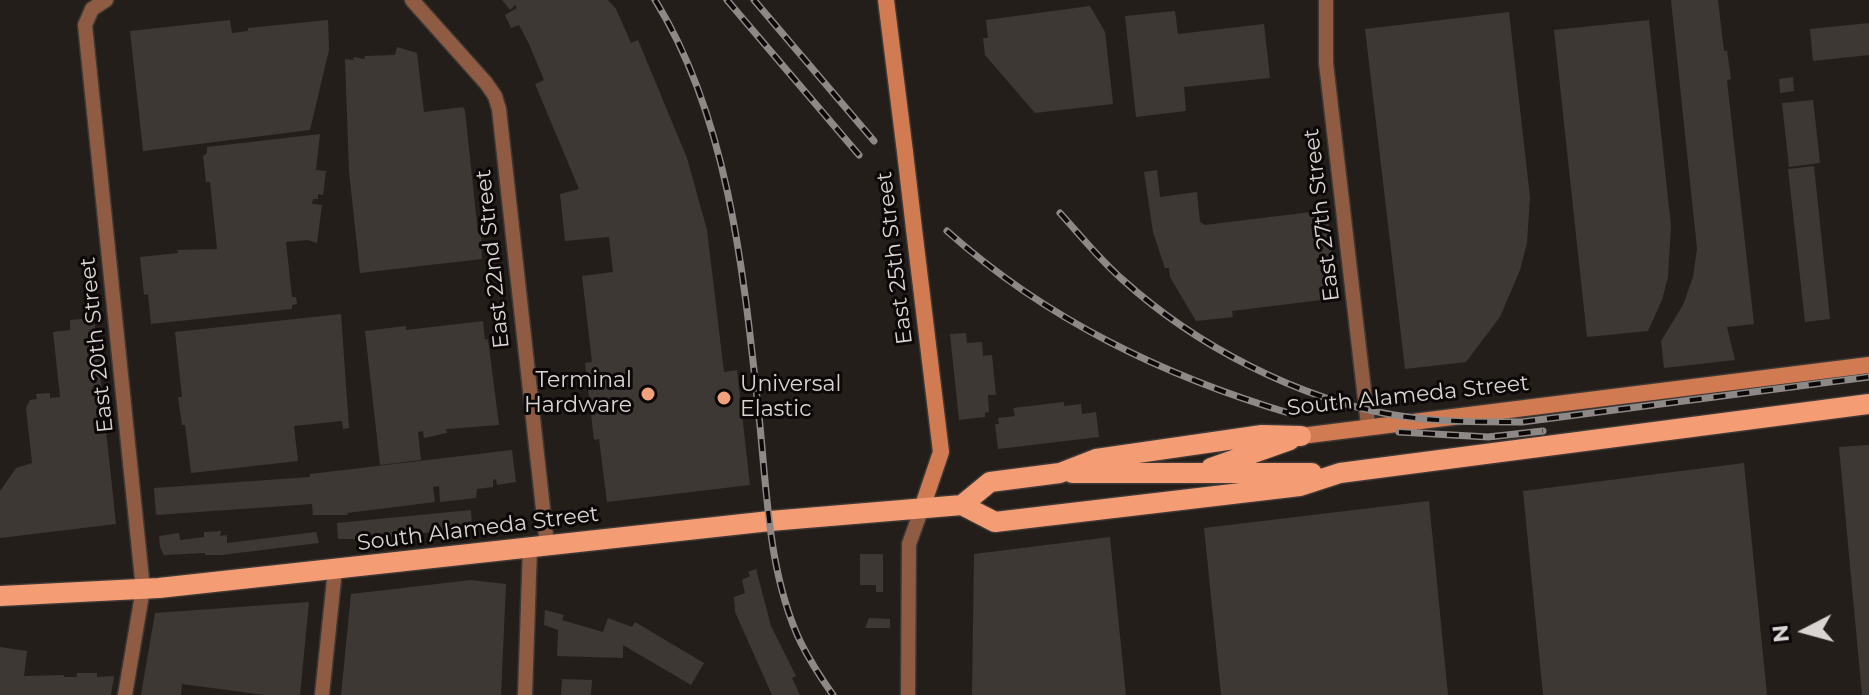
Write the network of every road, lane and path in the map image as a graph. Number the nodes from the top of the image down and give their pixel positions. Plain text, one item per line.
1 (106, 0) edge
2 (412, 0) edge
3 (886, 0) edge
4 (1326, 0) edge
5 (1869, 365) edge
6 (1869, 404) edge
7 (1368, 425) junction
8 (1301, 436) junction
9 (1060, 473) junction
10 (1195, 473) junction
11 (1340, 473) junction
12 (962, 505) junction
13 (922, 508) junction
14 (1092, 511) junction
15 (538, 546) junction
16 (335, 570) junction
17 (143, 589) junction
18 (0, 596) edge
19 (125, 695) edge
20 (322, 695) edge
21 (525, 695) edge
22 (908, 695) edge

1 - 17 street, East 20th Street
2 - 15 street, East 22nd Street
3 - 13 street, East 25th Street, bridge
4 - 7 street, East 27th Street
5 - 7 street, South Alameda Street
6 - 11 main road, South Alameda Street
7 - 8 street, South Alameda Street
8 - 9 main road, South Alameda Street
8 - 10 main road
9 - 10 main road
9 - 12 main road, South Alameda Street
10 - 11 main road
10 - 14 main road
11 - 14 main road, South Alameda Street
12 - 13 main road, South Alameda Street
12 - 14 main road, South Alameda Street
13 - 15 main road, South Alameda Street
13 - 22 street
15 - 16 main road, South Alameda Street
15 - 21 street, East 22nd Street
16 - 17 main road, South Alameda Street
16 - 20 street
17 - 18 main road, South Alameda Street
17 - 19 street, East 20th Street

